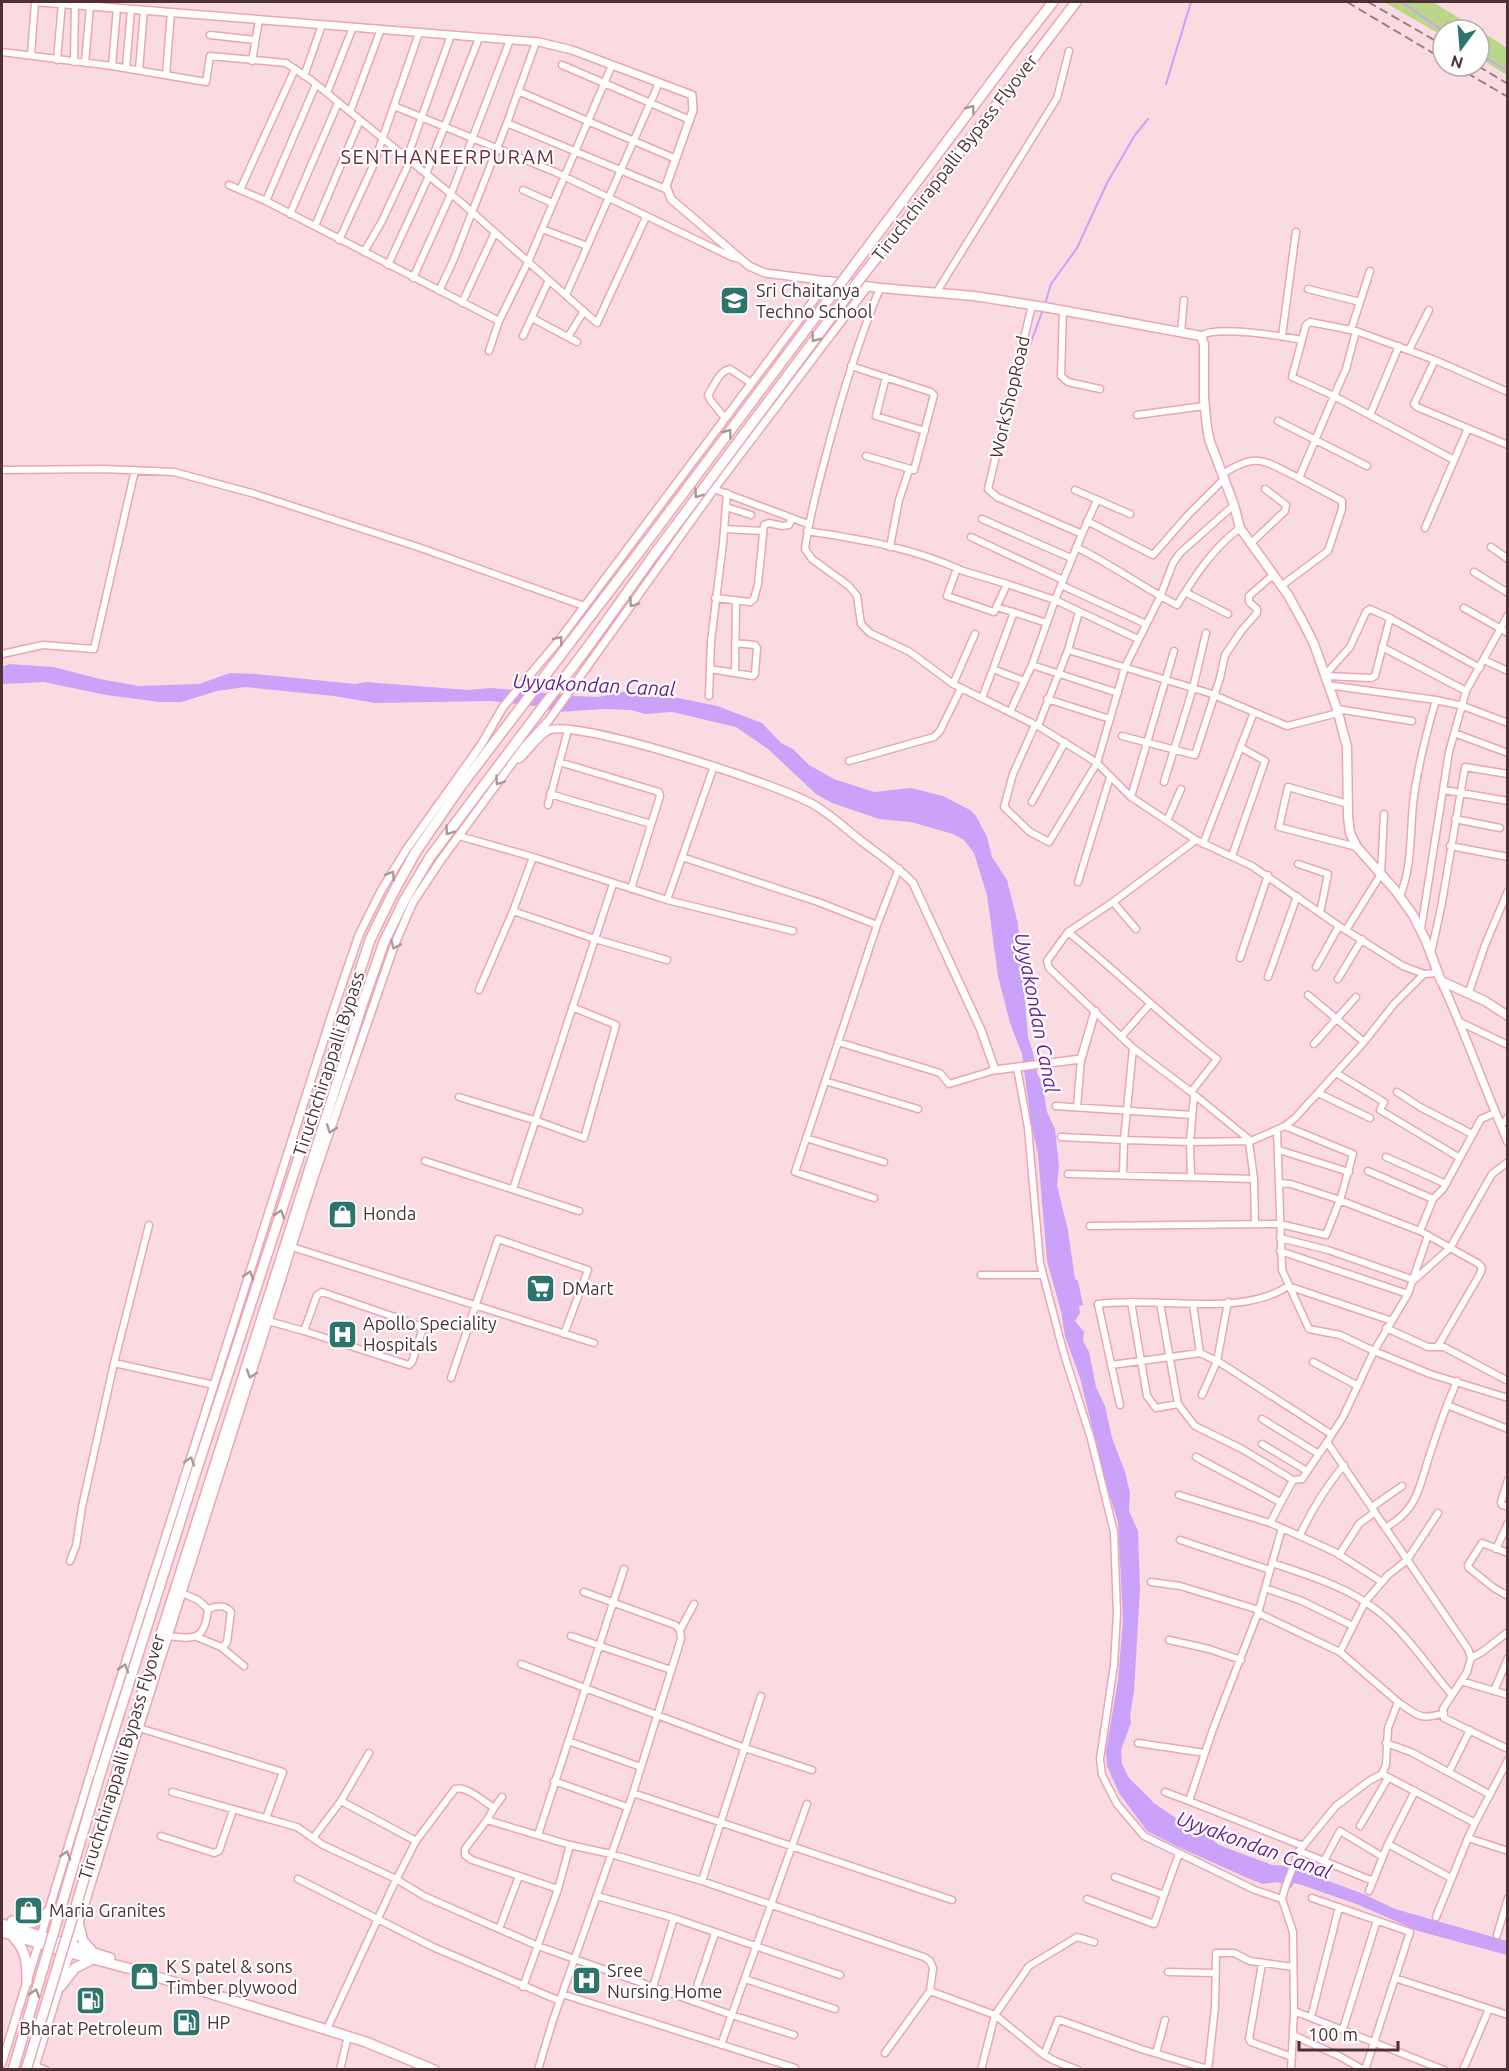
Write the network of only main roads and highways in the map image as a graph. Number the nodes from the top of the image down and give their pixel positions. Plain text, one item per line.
1 (1053, 2) edge
2 (1076, 2) edge
3 (828, 281) road end
4 (620, 577) joint
5 (644, 577) joint
6 (1508, 1016) edge
7 (198, 1514) junction
8 (203, 1527) road end
9 (153, 1609) joint
10 (49, 1911) road end
11 (2, 1918) edge
12 (2, 1924) edge
13 (79, 1926) road end
14 (2, 1932) edge
15 (12, 1936) junction
16 (40, 1940) junction
17 (93, 1955) junction
18 (27, 1982) road end
19 (60, 1986) road end
20 (31, 2068) edge
21 (13, 2070) edge
22 (434, 2070) edge

4 -> 1 main road, Tiruchchirappalli Bypass Flyover, bridge
2 -> 5 main road, Tiruchchirappalli Bypass Flyover, bridge
3 - 6 main road
9 -> 4 main road, Tiruchchirappalli Bypass
5 -> 7 main road, Tiruchchirappalli Bypass
7 - 8 main road
7 - 20 main road, Tiruchchirappalli Bypass Flyover, bridge
21 -> 9 main road, Tiruchchirappalli Bypass Flyover, bridge
10 - 11 main road
12 - 16 main road
13 - 17 main road
14 - 15 main road
15 - 16 main road
15 - 18 main road
16 - 17 main road
17 - 19 main road
17 - 22 main road

